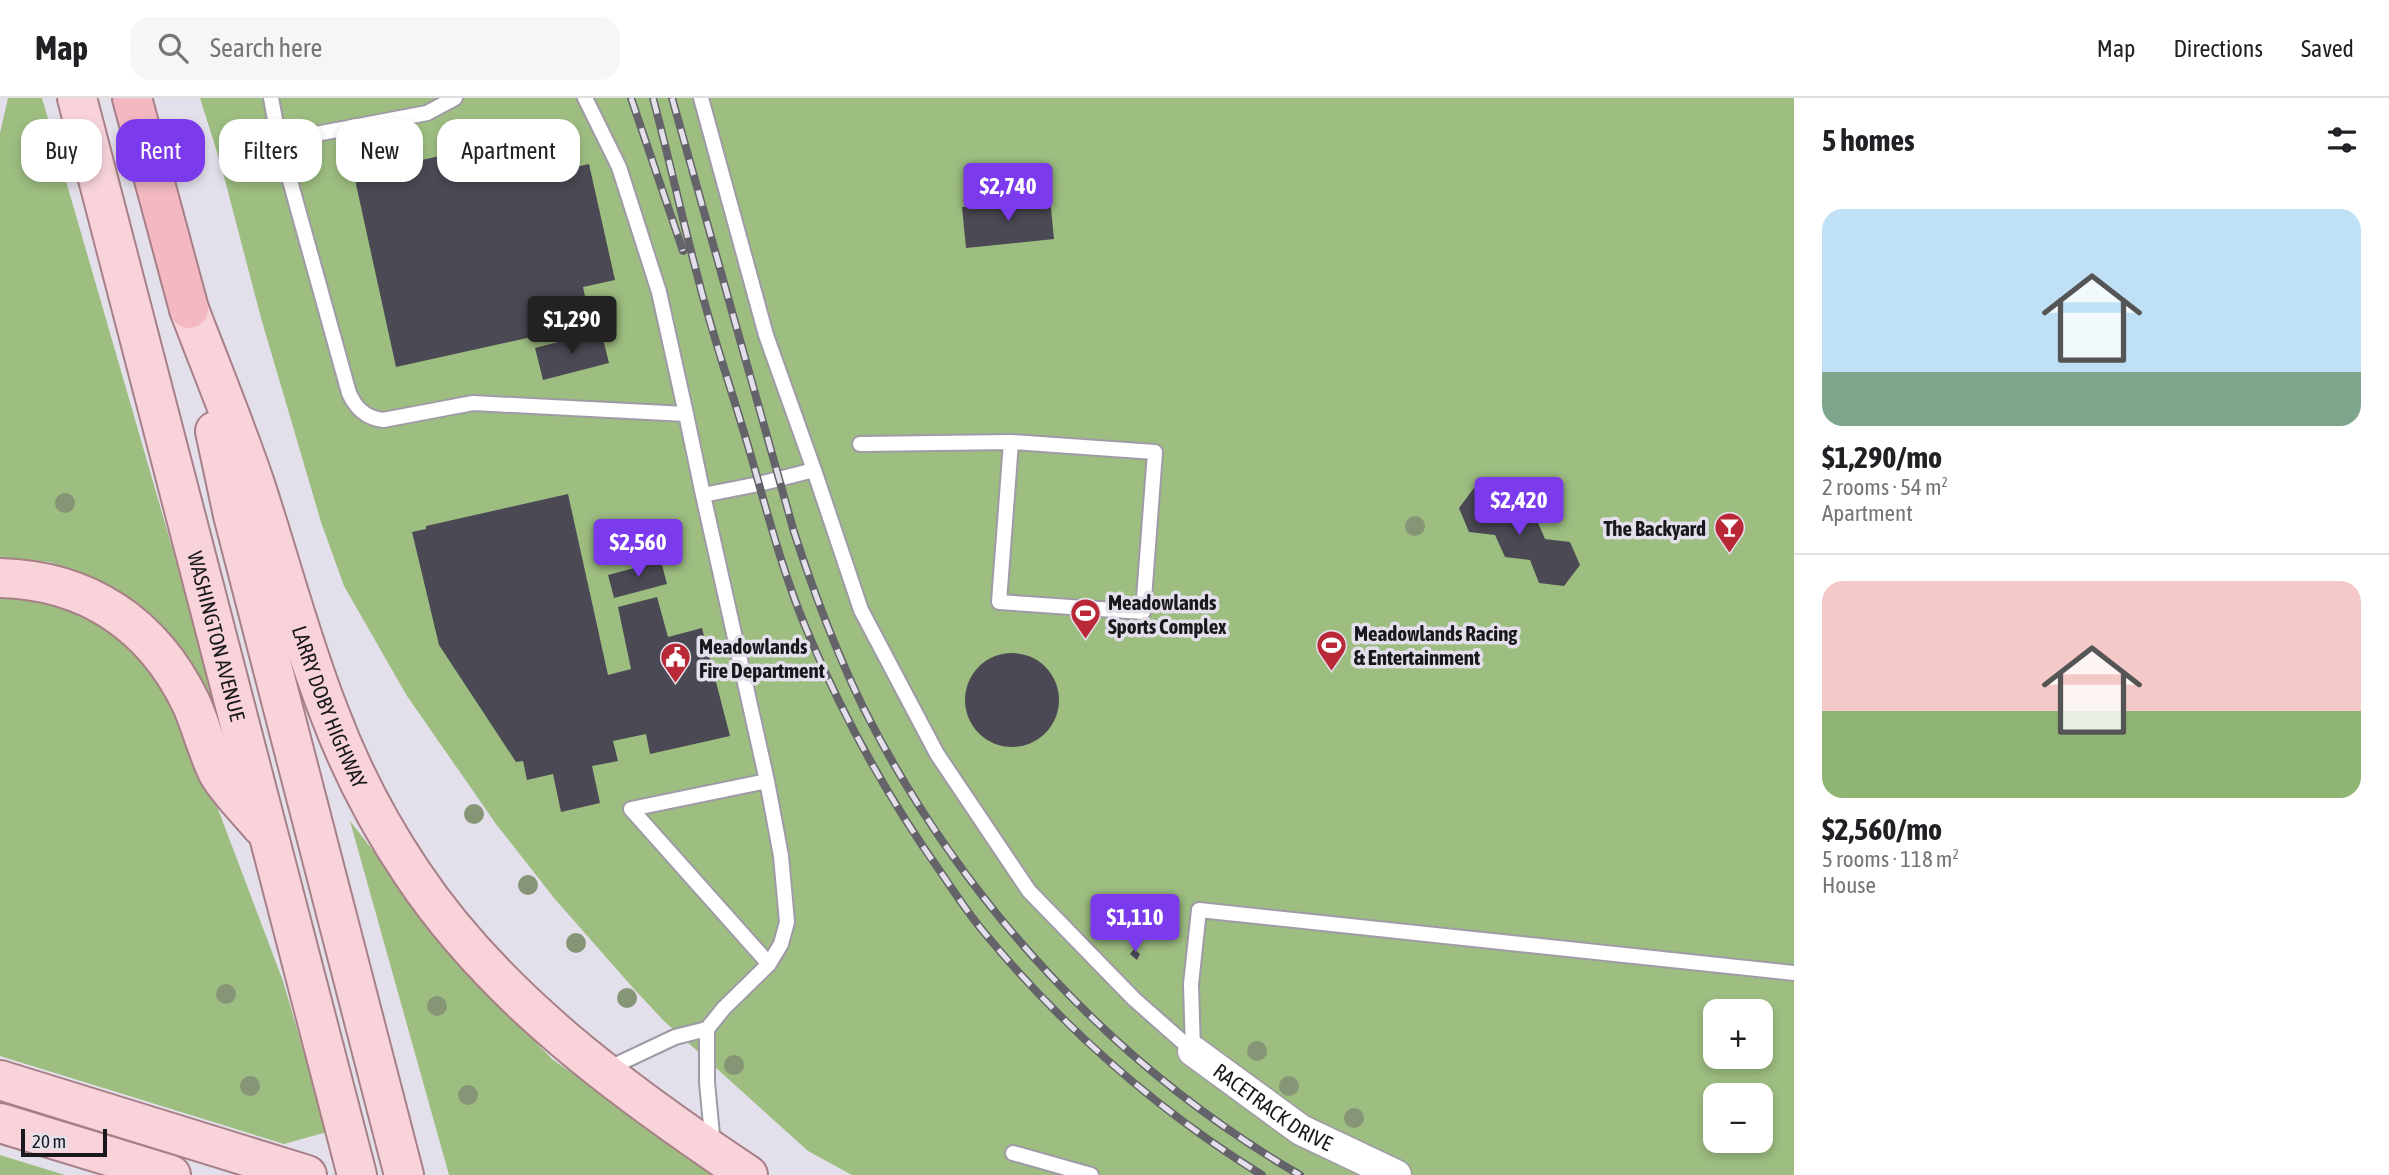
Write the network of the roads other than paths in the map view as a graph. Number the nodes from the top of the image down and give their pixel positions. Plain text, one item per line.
1 (77, 98) edge
2 (132, 98) edge
3 (271, 98) edge
4 (455, 98) edge
5 (585, 98) edge
6 (701, 98) edge
7 (275, 119) edge
8 (322, 133) edge
9 (290, 182) edge
10 (190, 309) junction
11 (686, 414) junction
12 (1011, 442) junction
13 (860, 444) dead end
14 (814, 470) junction
15 (703, 495) junction
16 (0, 578) edge
17 (767, 781) junction
18 (270, 837) junction
19 (768, 964) junction
20 (1794, 973) edge
21 (707, 1029) junction
22 (1194, 1051) junction
23 (603, 1071) junction
24 (0, 1080) edge
25 (0, 1123) edge
26 (713, 1152) junction
27 (1013, 1153) dead end
28 (171, 1175) edge
29 (307, 1175) edge
30 (357, 1175) edge
31 (404, 1175) edge
32 (748, 1175) edge
33 (1091, 1175) edge
34 (1396, 1175) edge

1 - 18 main road, WASHINGTON AVENUE
2 - 10 highway, LARRY DOBY HIGHWAY
3 - 7 lane
4 - 8 lane
5 - 11 lane
6 - 14 lane
9 - 11 lane
10 - 23 main road, LARRY DOBY HIGHWAY
10 - 31 main road
11 - 15 lane
12 - 12 lane
12 - 13 lane
14 - 15 lane
14 - 22 lane
15 - 17 lane
16 - 18 main road
17 - 19 lane
17 - 19 lane
18 - 30 main road, WASHINGTON AVENUE
19 - 21 lane
20 - 22 lane
21 - 23 lane
21 - 26 lane
22 - 34 street, RACETRACK DRIVE
23 - 26 main road, LARRY DOBY HIGHWAY
24 - 29 main road
25 - 28 main road
26 - 32 main road, LARRY DOBY HIGHWAY
27 - 33 lane

